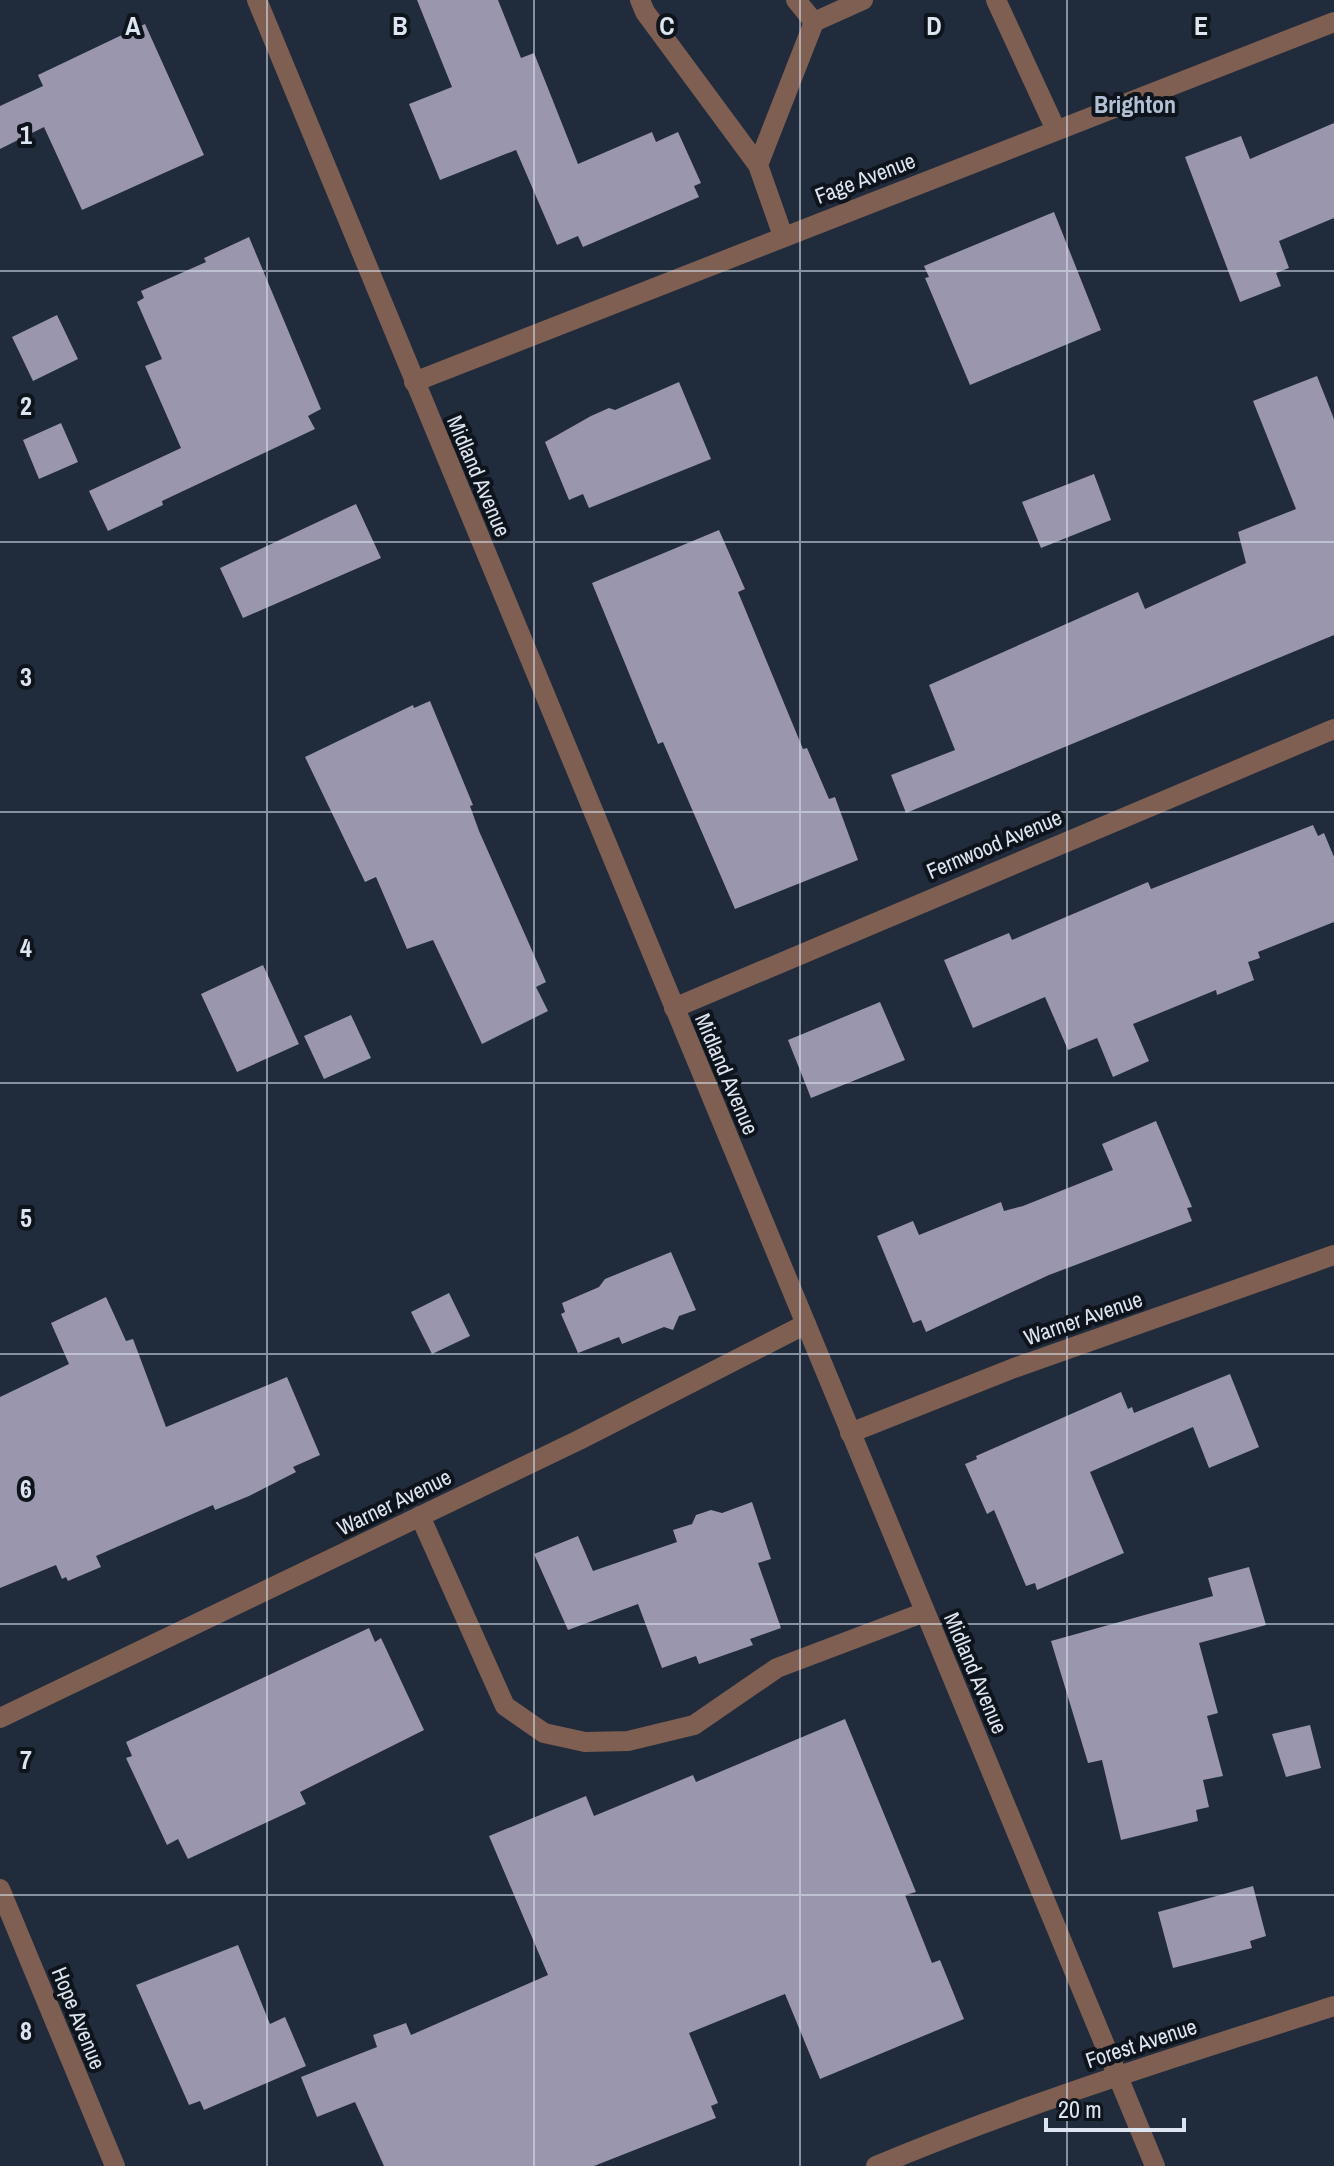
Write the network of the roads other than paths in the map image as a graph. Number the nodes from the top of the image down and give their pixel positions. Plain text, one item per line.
1 (257, 0) edge
2 (640, 0) edge
3 (796, 0) edge
4 (863, 0) edge
5 (996, 0) edge
6 (814, 22) junction
7 (1334, 22) edge
8 (1056, 130) junction
9 (758, 165) junction
10 (783, 236) junction
11 (414, 382) junction
12 (1334, 729) edge
13 (674, 1008) junction
14 (1334, 1255) edge
15 (806, 1324) junction
16 (850, 1433) junction
17 (420, 1516) junction
18 (925, 1612) junction
19 (0, 1718) edge
20 (0, 1889) edge
21 (1334, 2006) edge
22 (1118, 2076) junction
23 (115, 2166) edge
24 (876, 2166) edge
25 (1155, 2166) edge

1 - 11 street, Midland Avenue
2 - 9 street
3 - 6 street
4 - 6 street
5 - 8 street
6 - 9 street
7 - 8 street, Fage Avenue
8 - 10 street, Fage Avenue
9 - 10 street
10 - 11 street, Fage Avenue
11 - 13 street, Midland Avenue
12 - 13 street, Fernwood Avenue
13 - 15 street, Midland Avenue
14 - 16 street, Warner Avenue
15 - 16 street, Midland Avenue
15 - 17 street, Warner Avenue
16 - 18 street, Midland Avenue
17 - 18 street
17 - 19 street, Warner Avenue
18 - 22 street, Midland Avenue
20 - 23 street, Hope Avenue
21 - 22 street, Forest Avenue
22 - 24 street, Forest Avenue
22 - 25 street, Midland Avenue

